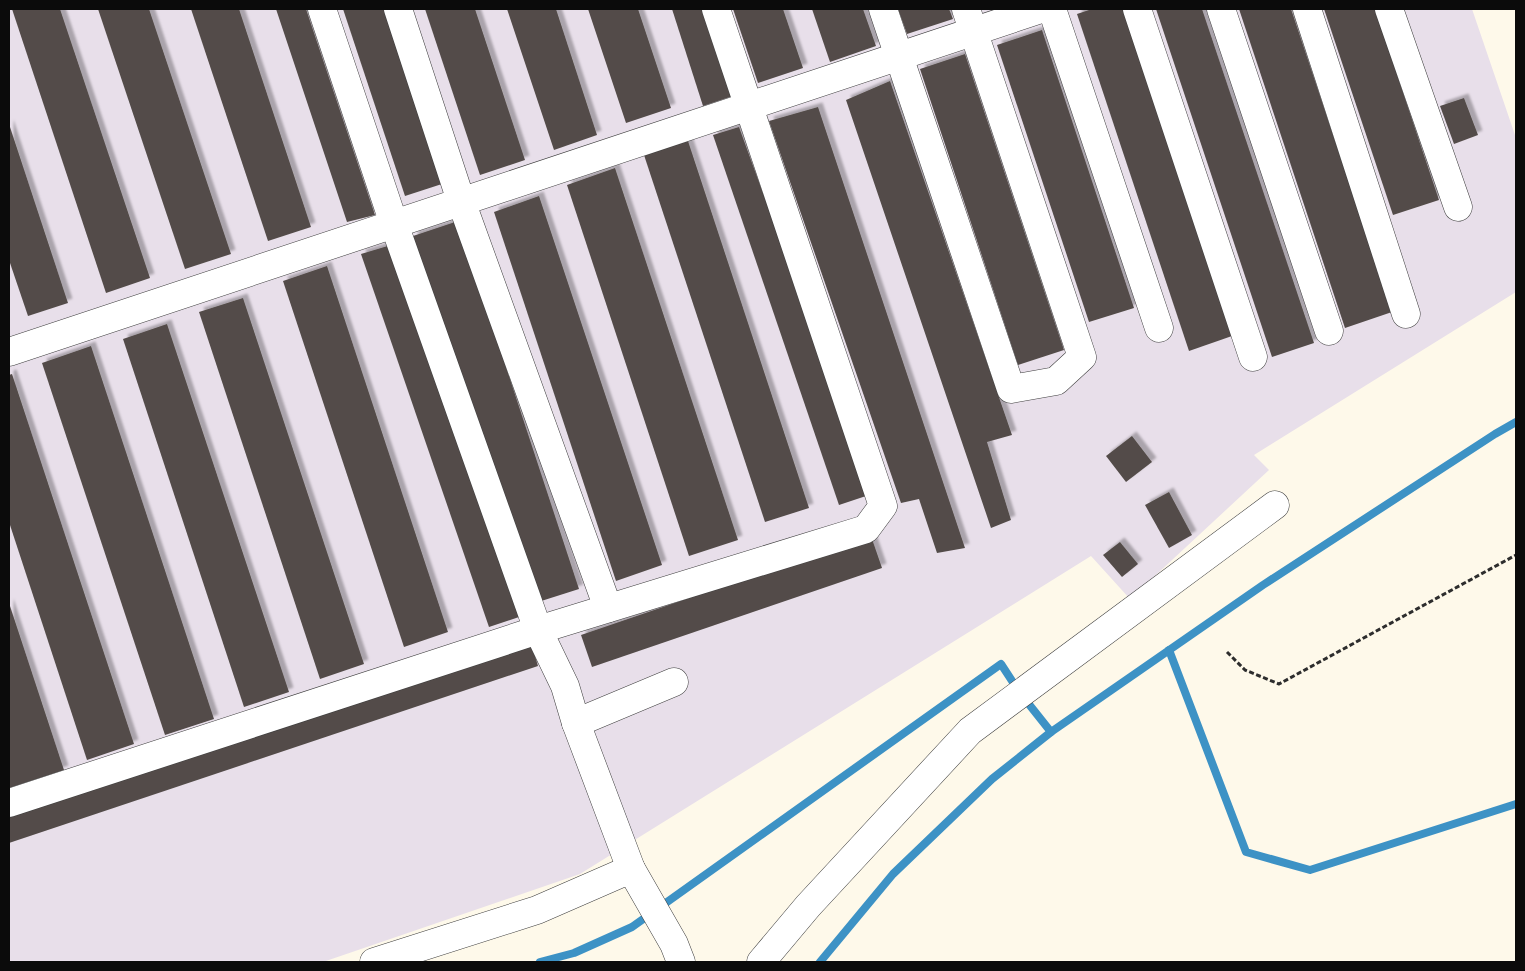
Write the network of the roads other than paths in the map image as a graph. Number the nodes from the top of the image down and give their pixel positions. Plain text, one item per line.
1 (322, 9) edge
2 (398, 9) edge
3 (716, 9) edge
4 (883, 9) edge
5 (1041, 9) edge
6 (1052, 9) edge
7 (1138, 9) edge
8 (1222, 9) edge
9 (1307, 9) edge
10 (1389, 9) edge
11 (970, 20) edge
12 (899, 56) junction
13 (749, 106) junction
14 (461, 202) junction
15 (1458, 207) dead end
16 (394, 224) junction
17 (1406, 314) dead end
18 (1159, 328) dead end
19 (1329, 331) dead end
20 (9, 352) edge
21 (1253, 357) dead end
22 (1275, 505) dead end
23 (608, 608) junction
24 (538, 630) junction
25 (674, 682) dead end
26 (576, 723) junction
27 (9, 803) edge
28 (631, 870) junction
29 (374, 962) edge
30 (680, 962) edge
31 (761, 962) edge

1 - 16 lane
2 - 14 lane
3 - 13 lane
4 - 12 lane
5 - 11 lane
6 - 18 lane
7 - 21 lane
8 - 19 lane
9 - 17 lane
10 - 15 lane
11 - 12 lane
11 - 12 lane
12 - 13 lane
13 - 14 lane
13 - 23 lane
14 - 16 lane
14 - 23 lane
16 - 20 lane
16 - 24 lane
22 - 31 lane
23 - 24 lane
24 - 26 lane
24 - 27 lane
25 - 26 lane
26 - 28 lane
28 - 29 lane
28 - 30 lane

